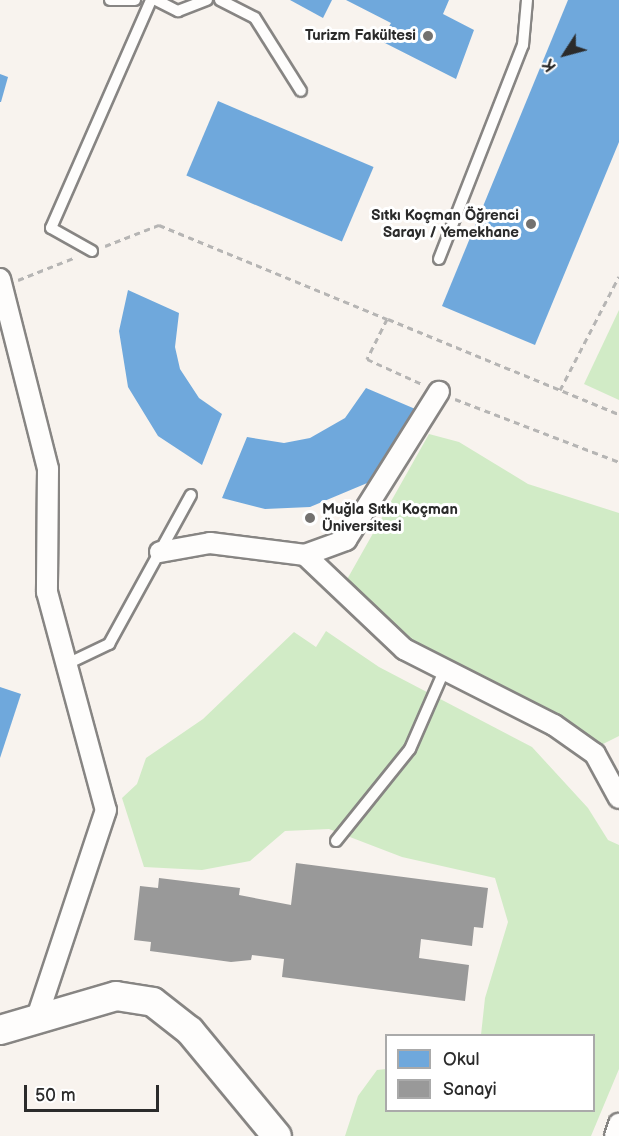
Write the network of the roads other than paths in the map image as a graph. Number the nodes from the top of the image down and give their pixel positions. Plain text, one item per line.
1 (110, 0) edge
2 (135, 0) edge
3 (151, 0) edge
4 (156, 0) edge
5 (207, 0) edge
6 (220, 0) edge
7 (527, 0) edge
8 (301, 91) dead end
9 (92, 251) road end
10 (439, 259) dead end
11 (9, 279) edge
12 (439, 392) road end
13 (191, 495) dead end
14 (160, 552) junction
15 (306, 555) junction
16 (67, 664) junction
17 (444, 671) junction
18 (619, 798) edge
19 (336, 841) dead end
20 (38, 1015) junction
21 (0, 1030) edge
22 (619, 1124) edge
23 (277, 1136) edge
24 (615, 1136) edge

1 - 2 lane
3 - 9 lane
4 - 5 lane
6 - 8 lane
7 - 10 lane
11 - 16 street
12 - 15 street
13 - 14 lane
14 - 15 street
14 - 16 lane
15 - 17 street
16 - 20 street
17 - 18 street
17 - 19 lane
20 - 21 street
20 - 23 street
22 - 24 street

